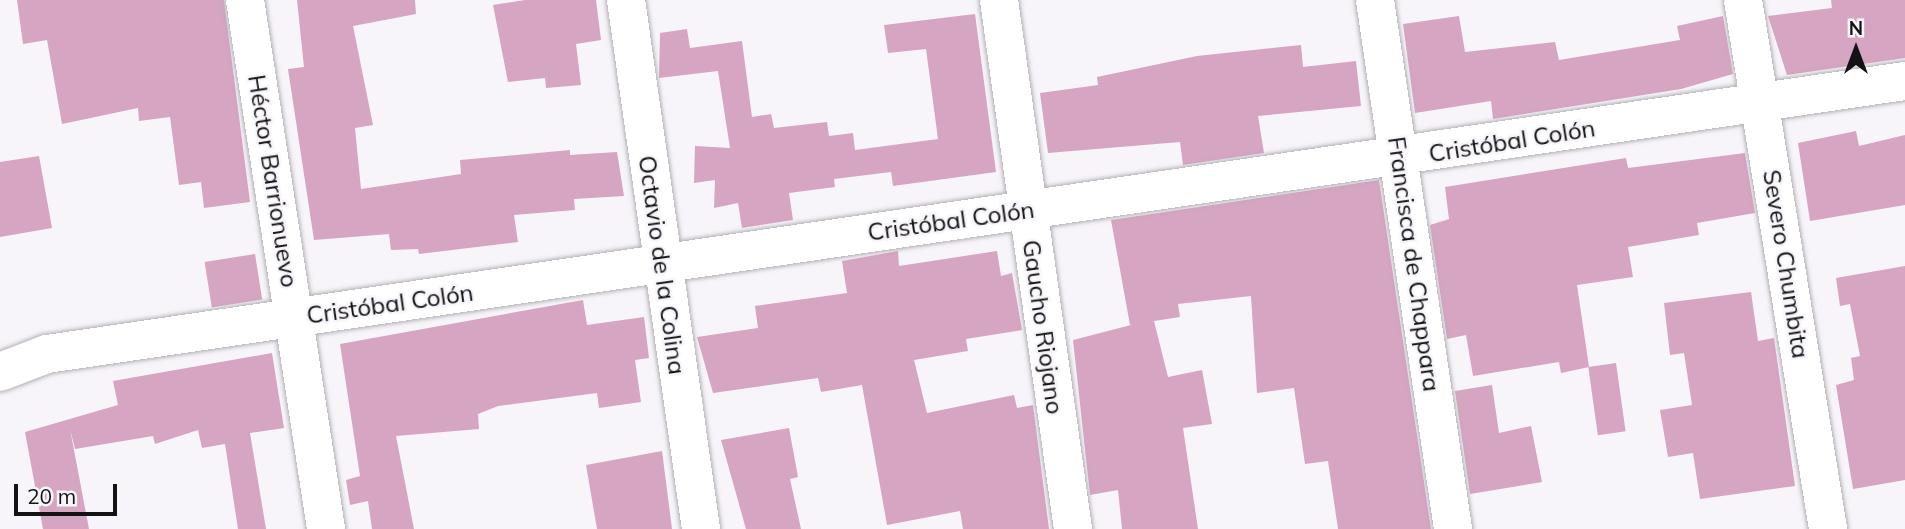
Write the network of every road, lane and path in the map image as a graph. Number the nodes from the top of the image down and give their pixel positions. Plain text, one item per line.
1 (245, 0) edge
2 (626, 0) edge
3 (999, 0) edge
4 (1375, 0) edge
5 (1743, 0) edge
6 (1905, 81) edge
7 (1761, 104) junction
8 (1399, 159) junction
9 (1026, 210) junction
10 (661, 264) junction
11 (294, 318) junction
12 (0, 372) edge
13 (326, 529) edge
14 (701, 529) edge
15 (1073, 529) edge
16 (1453, 529) edge
17 (1828, 529) edge

1 - 11 street, Héctor Barrionuevo
2 - 10 street, Octavio de la Colina
3 - 9 street, Gaucho Riojano
4 - 8 street, Francisca de Chappara
5 - 7 street, Severo Chumbita
6 - 7 street, Cristóbal Colón
7 - 8 street, Cristóbal Colón
7 - 17 street, Severo Chumbita
8 - 9 street, Cristóbal Colón
8 - 16 street, Francisca de Chappara
9 - 10 street, Cristóbal Colón
9 - 15 street, Gaucho Riojano
10 - 11 street, Cristóbal Colón
10 - 14 street, Octavio de la Colina
11 - 12 street, Cristóbal Colón
11 - 13 street, Héctor Barrionuevo

